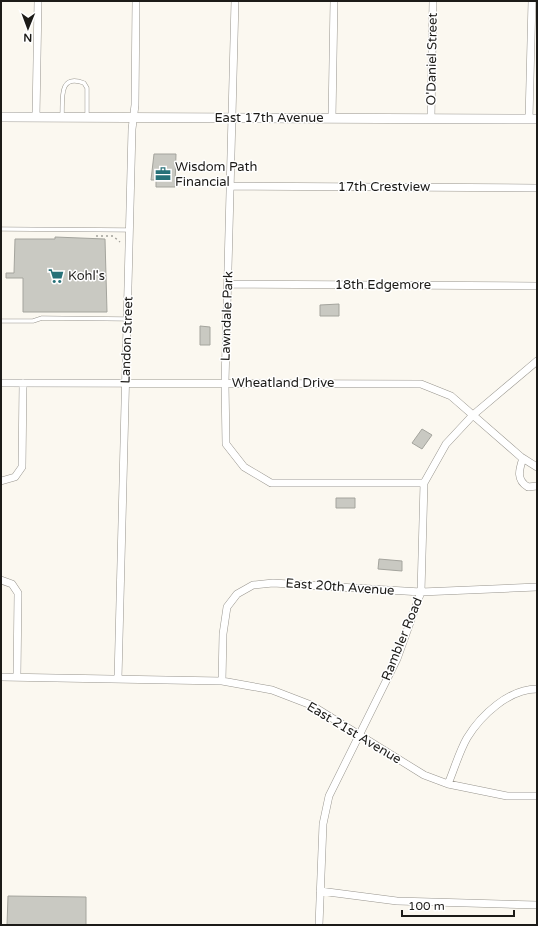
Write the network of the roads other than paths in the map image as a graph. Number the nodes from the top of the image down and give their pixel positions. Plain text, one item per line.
1 (38, 1) edge
2 (136, 1) edge
3 (235, 1) edge
4 (334, 1) edge
5 (433, 1) edge
6 (532, 1) edge
7 (1, 116) edge
8 (36, 117) junction
9 (62, 117) junction
10 (87, 117) junction
11 (133, 117) junction
12 (233, 117) junction
13 (332, 118) junction
14 (431, 118) junction
15 (533, 119) edge
16 (231, 186) junction
17 (537, 188) edge
18 (1, 229) edge
19 (130, 230) junction
20 (228, 284) junction
21 (537, 286) edge
22 (128, 319) junction
23 (1, 321) edge
24 (537, 361) edge
25 (1, 383) edge
26 (23, 383) junction
27 (226, 383) junction
28 (126, 384) junction
29 (473, 415) junction
30 (523, 458) junction
31 (537, 466) edge
32 (1, 481) edge
33 (424, 483) junction
34 (537, 486) edge
35 (1, 580) edge
36 (537, 588) edge
37 (421, 592) junction
38 (1, 677) edge
39 (17, 677) junction
40 (118, 679) junction
41 (222, 681) junction
42 (537, 689) edge
43 (359, 736) junction
44 (448, 784) junction
45 (537, 796) edge
46 (320, 890) junction
47 (537, 905) edge
48 (319, 925) edge

1 - 8 street
2 - 11 street, Landon Street
3 - 12 street, Lawndale Park
4 - 13 street
5 - 14 street, O'Daniel Street
6 - 15 street
7 - 8 street, East 17th Avenue
8 - 9 street, East 17th Avenue
9 - 10 street, East 17th Avenue
9 - 10 lane
10 - 11 street, East 17th Avenue
11 - 12 street, East 17th Avenue
11 - 19 street, Landon Street
12 - 13 street, East 17th Avenue
12 - 16 street, Lawndale Park
13 - 14 street, East 17th Avenue
14 - 15 street, East 17th Avenue
16 - 17 street, 17th Crestview
16 - 20 street, Lawndale Park
18 - 19 lane
19 - 22 street, Landon Street
20 - 21 street, 18th Edgemore
20 - 27 street, Lawndale Park
22 - 23 lane
22 - 28 street, Landon Street
24 - 29 street, Rambler Road
25 - 26 street, Wheatland Drive
26 - 28 street, Wheatland Drive
26 - 32 street
27 - 28 street, Wheatland Drive
27 - 29 street, Wheatland Drive
27 - 33 street, Lawndale Park
28 - 40 street, Landon Street
29 - 30 street, Wheatland Drive
29 - 33 street, Rambler Road
30 - 31 street, Wheatland Drive
30 - 34 street
33 - 37 street, Rambler Road
35 - 39 street
36 - 37 street, East 20th Avenue
37 - 41 street, East 20th Avenue
37 - 43 street, Rambler Road
38 - 39 street, East 21st Avenue
39 - 40 street, East 21st Avenue
40 - 41 street, East 21st Avenue
41 - 43 street, East 21st Avenue
42 - 44 street
43 - 44 street, East 21st Avenue
43 - 46 street, Rambler Road
44 - 45 street, East 21st Avenue
46 - 47 street
46 - 48 street, Rambler Road

